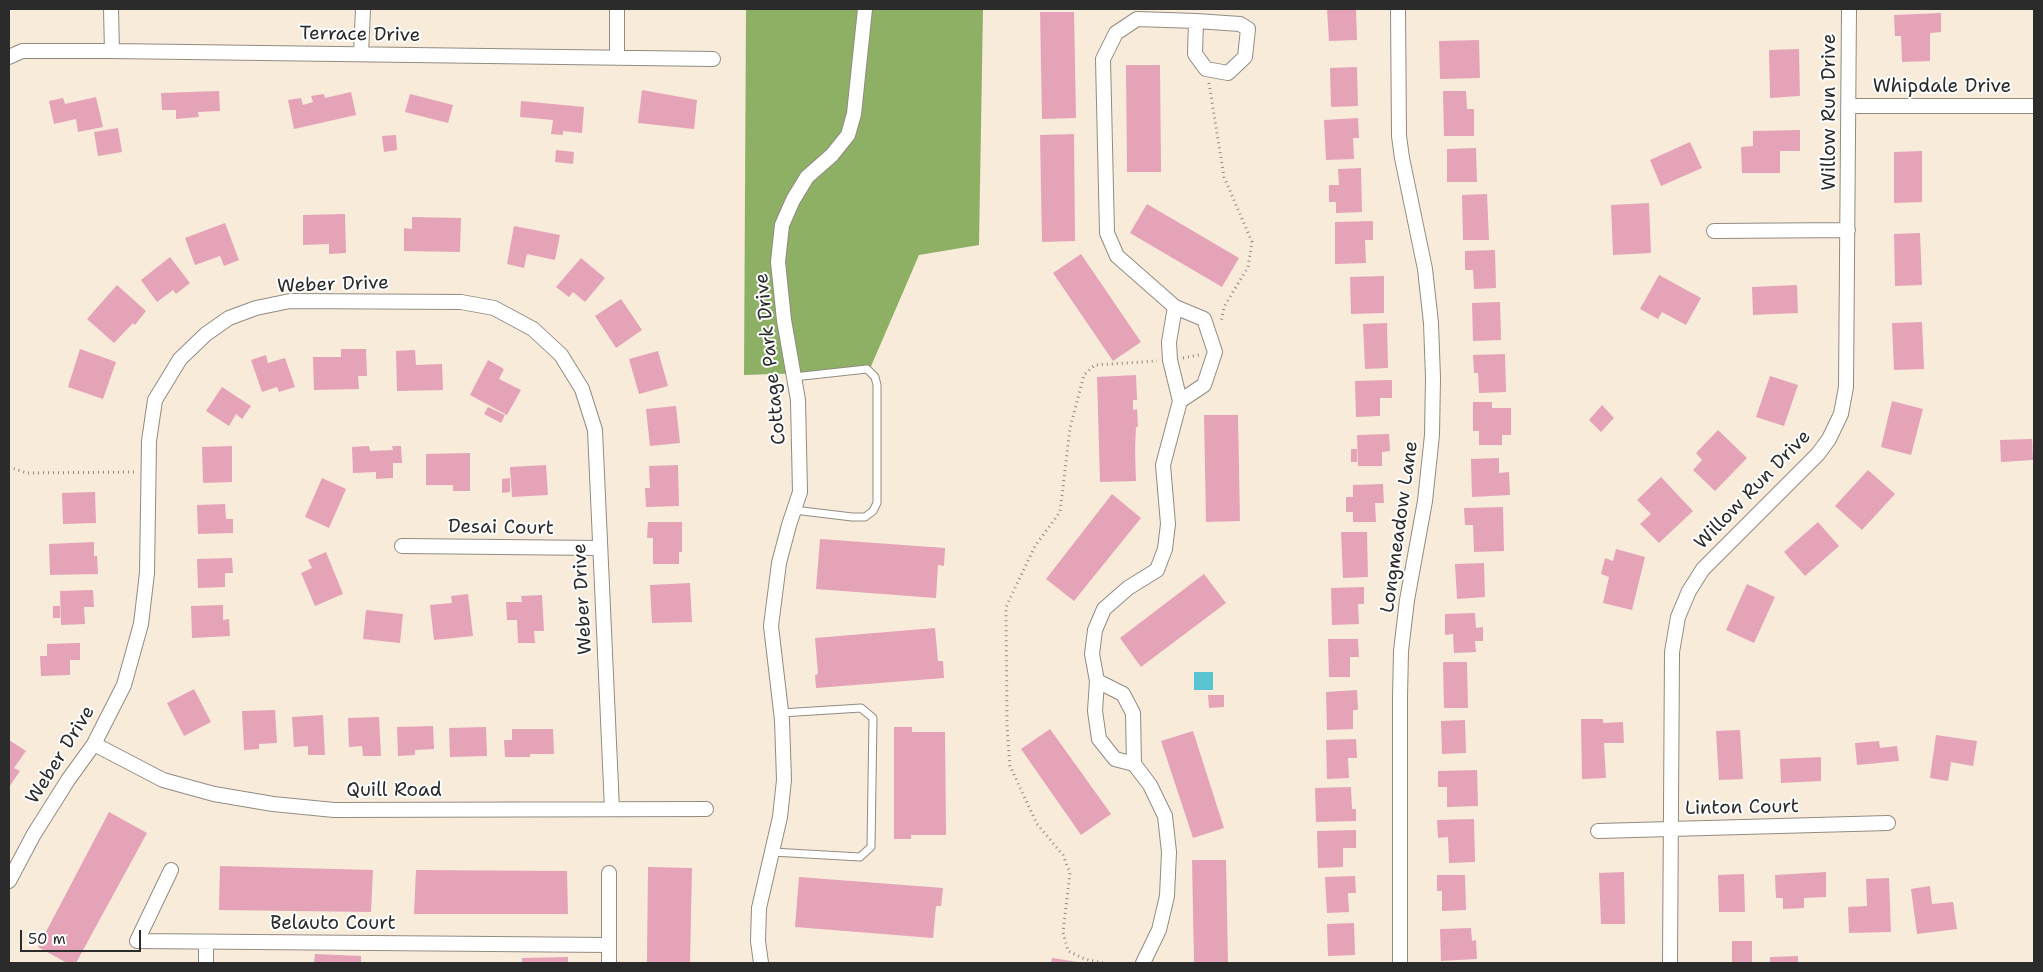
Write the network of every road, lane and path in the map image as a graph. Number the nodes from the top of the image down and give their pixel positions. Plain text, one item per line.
1 (111, 9) edge
2 (362, 9) edge
3 (617, 9) edge
4 (865, 9) edge
5 (1398, 9) edge
6 (1849, 9) edge
7 (1196, 21) junction
8 (112, 51) junction
9 (361, 54) junction
10 (9, 57) edge
11 (617, 58) junction
12 (713, 59) dead end
13 (1206, 68) junction
14 (1849, 106) junction
15 (2034, 106) edge
16 (1848, 230) junction
17 (1714, 231) dead end
18 (1175, 307) junction
19 (1220, 325) dead end
20 (1215, 352) junction
21 (1170, 360) junction
22 (794, 377) junction
23 (1180, 401) junction
24 (9, 467) edge
25 (148, 472) junction
26 (794, 510) junction
27 (402, 546) dead end
28 (599, 548) junction
29 (1097, 681) junction
30 (781, 713) junction
31 (94, 744) junction
32 (1134, 764) junction
33 (612, 809) junction
34 (706, 809) dead end
35 (1888, 823) dead end
36 (1671, 828) junction
37 (1598, 831) dead end
38 (772, 852) junction
39 (171, 870) dead end
40 (609, 873) dead end
41 (9, 882) edge
42 (206, 942) junction
43 (609, 945) junction
44 (206, 963) edge
45 (608, 963) edge
46 (761, 963) edge
47 (1103, 963) edge
48 (1143, 963) edge
49 (1400, 963) edge
50 (1670, 963) edge

1 - 8 street
2 - 9 street
3 - 11 street
4 - 22 street, Cottage Park Drive
5 - 49 street, Longmeadow Lane
6 - 14 street, Willow Run Drive
7 - 13 street
7 - 13 street
7 - 18 street
8 - 9 street, Terrace Drive
8 - 10 street, Terrace Drive
9 - 11 street, Terrace Drive
11 - 12 street, Terrace Drive
13 - 19 path
14 - 15 street, Whipdale Drive
14 - 16 street, Willow Run Drive
16 - 17 street
16 - 36 street, Willow Run Drive
18 - 20 street
18 - 21 street
20 - 21 path
20 - 23 street
21 - 23 street
21 - 47 path
22 - 26 street, Cottage Park Drive
22 - 26 lane
23 - 29 street
24 - 25 path
25 - 28 street, Weber Drive
25 - 31 street, Weber Drive
26 - 30 street, Cottage Park Drive
27 - 28 street, Desai Court
28 - 33 street, Weber Drive
29 - 32 street
29 - 32 street
30 - 38 street, Cottage Park Drive
30 - 38 lane
31 - 33 street, Quill Road
31 - 41 street, Weber Drive
32 - 48 street
33 - 34 street, Quill Road
35 - 36 street, Linton Court
36 - 37 street, Linton Court
36 - 50 street, Willow Run Drive
38 - 46 street, Cottage Park Drive
39 - 42 street, Belauto Court
40 - 43 street
42 - 43 street, Belauto Court
42 - 44 street
43 - 45 street

